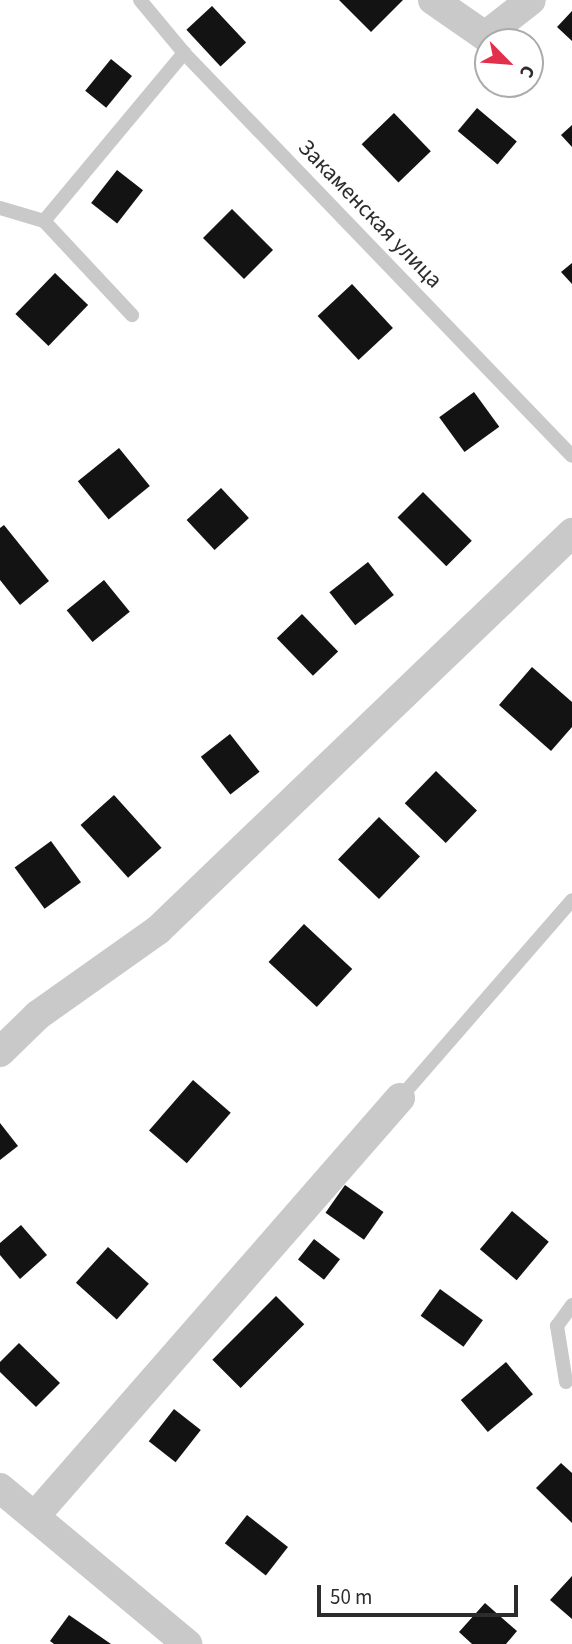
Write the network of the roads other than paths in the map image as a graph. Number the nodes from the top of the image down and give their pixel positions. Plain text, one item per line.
1 (140, 0) edge
2 (433, 0) edge
3 (531, 0) edge
4 (184, 53) junction
5 (0, 208) edge
6 (44, 221) junction
7 (132, 315) dead end
8 (572, 456) edge
9 (572, 533) edge
10 (572, 900) edge
11 (0, 1052) edge
12 (400, 1098) joint
13 (572, 1305) edge
14 (566, 1382) dead end
15 (0, 1488) edge
16 (35, 1516) junction
17 (187, 1644) edge

1 - 4 lane, Закаменская улица
2 - 3 street
4 - 6 lane
4 - 8 lane, Закаменская улица
5 - 6 lane
6 - 7 lane
9 - 11 street
10 - 12 lane
12 - 16 street
13 - 14 lane
15 - 16 street
16 - 17 street

